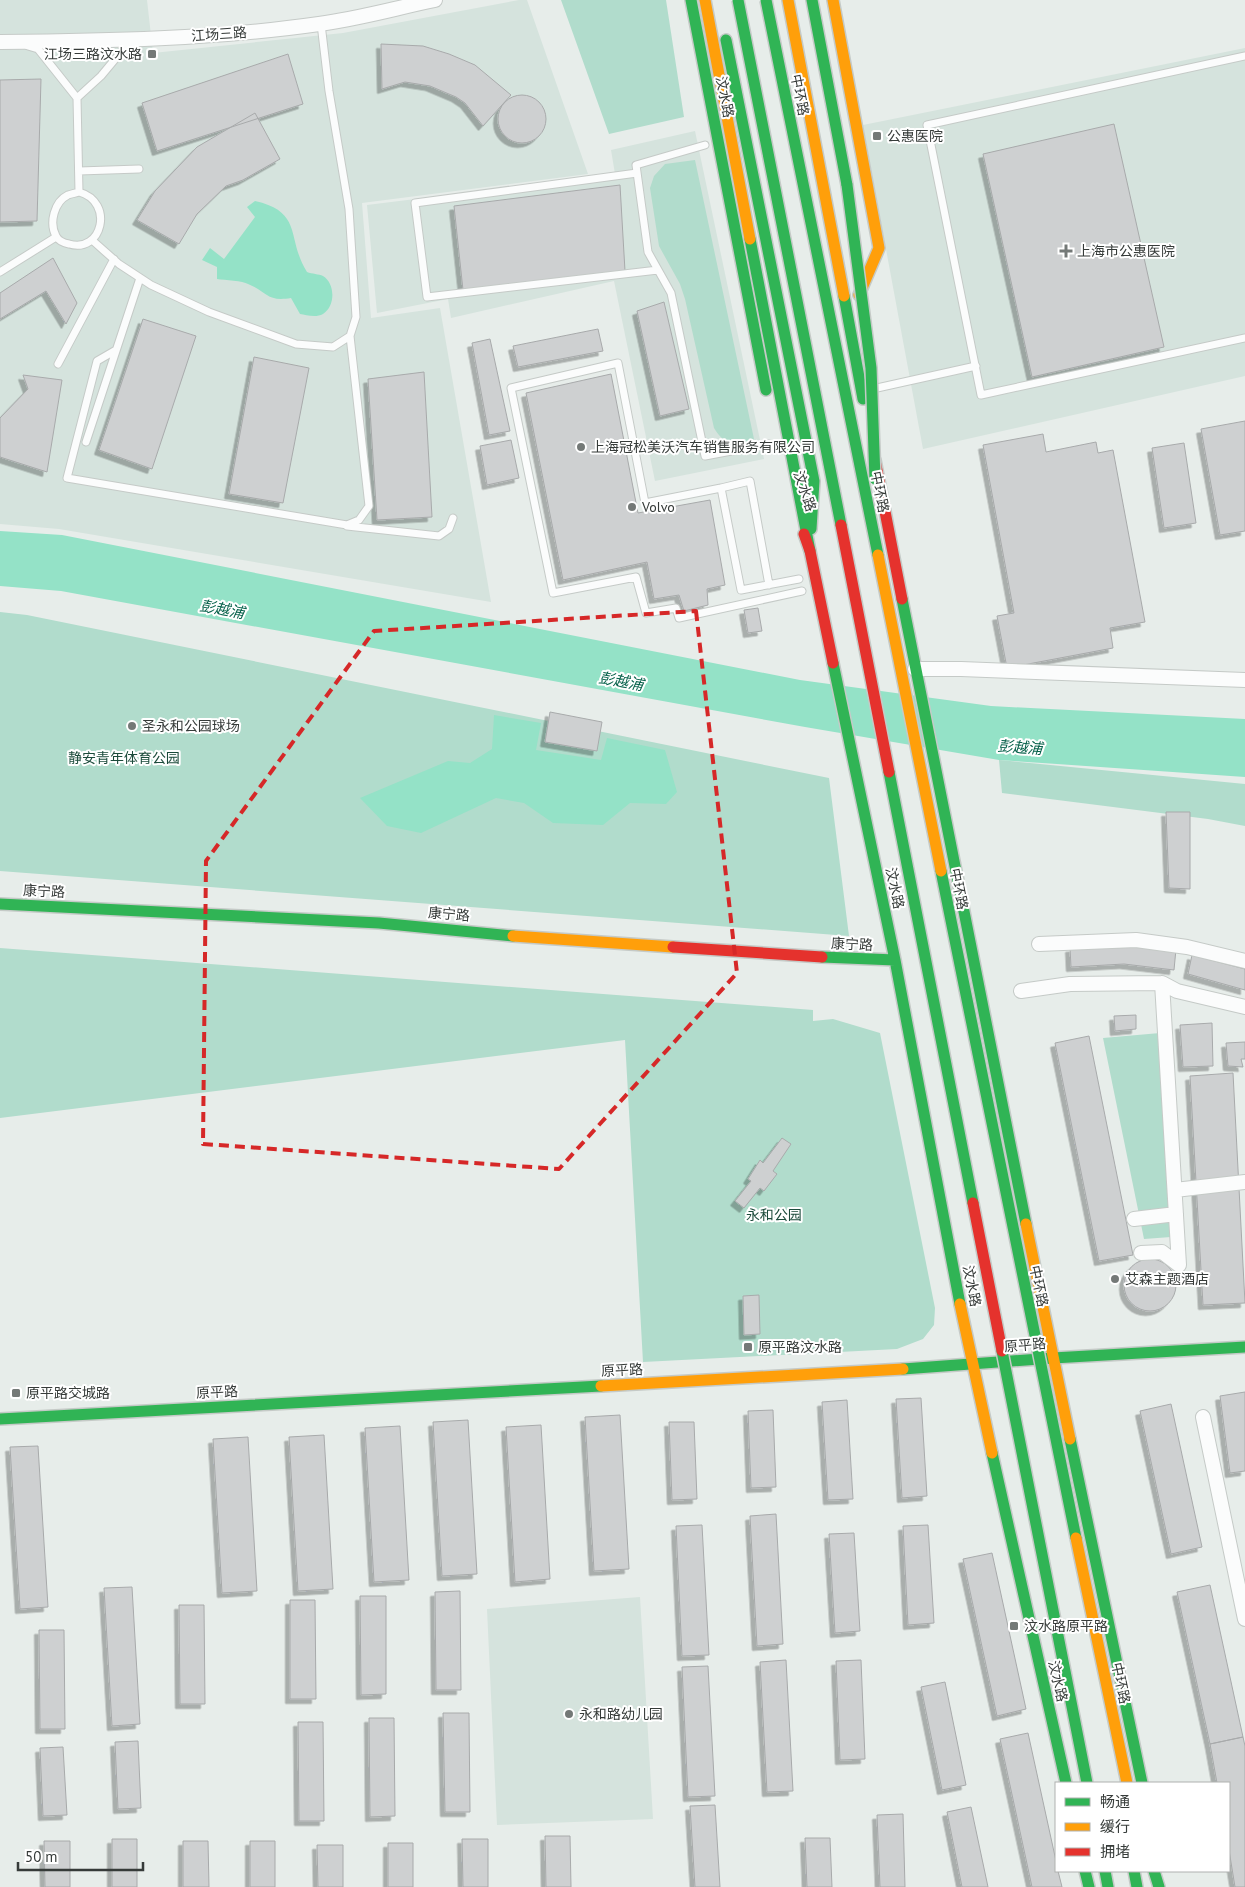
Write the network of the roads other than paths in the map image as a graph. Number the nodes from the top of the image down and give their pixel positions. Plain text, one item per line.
1 (435, 0) edge
2 (691, 0) edge
3 (704, 0) edge
4 (738, 0) edge
5 (747, 0) edge
6 (761, 0) edge
7 (766, 0) edge
8 (788, 0) edge
9 (812, 0) edge
10 (833, 0) edge
11 (321, 24) junction
12 (723, 29) dead end
13 (132, 39) junction
14 (0, 42) edge
15 (19, 42) junction
16 (1245, 56) edge
17 (77, 98) junction
18 (705, 145) dead end
19 (139, 169) dead end
20 (78, 171) junction
21 (637, 173) junction
22 (79, 192) junction
23 (56, 237) junction
24 (92, 240) junction
25 (114, 259) junction
26 (658, 270) junction
27 (0, 272) edge
28 (140, 278) junction
29 (777, 296) junction
30 (848, 319) junction
31 (350, 336) junction
32 (1245, 338) edge
33 (816, 349) junction
34 (116, 350) junction
35 (58, 364) dead end
36 (976, 366) junction
37 (862, 392) junction
38 (768, 399) dead end
39 (86, 442) dead end
40 (774, 443) dead end
41 (786, 486) dead end
42 (721, 488) junction
43 (858, 496) junction
44 (453, 518) dead end
45 (347, 526) junction
46 (889, 534) junction
47 (810, 551) junction
48 (879, 562) junction
49 (800, 579) dead end
50 (769, 584) junction
51 (802, 591) dead end
52 (915, 669) junction
53 (1245, 680) edge
54 (0, 904) edge
55 (1039, 944) dead end
56 (895, 960) junction
57 (1245, 961) edge
58 (1162, 983) junction
59 (1021, 991) dead end
60 (1245, 1007) edge
61 (985, 1016) junction
62 (976, 1092) junction
63 (1245, 1182) edge
64 (1175, 1190) junction
65 (1176, 1214) junction
66 (1134, 1219) dead end
67 (1140, 1253) dead end
68 (1245, 1347) edge
69 (1053, 1358) junction
70 (1029, 1360) junction
71 (1013, 1362) junction
72 (972, 1365) junction
73 (1203, 1417) dead end
74 (0, 1419) edge
75 (1245, 1619) edge
76 (1101, 1712) junction
77 (1086, 1716) dead end
78 (1136, 1762) junction
79 (1066, 1782) edge
80 (1088, 1782) edge
81 (1124, 1782) edge
82 (1142, 1782) edge
83 (1085, 1872) edge
84 (1105, 1872) edge
85 (1134, 1872) edge
86 (1145, 1872) edge
87 (1154, 1872) edge
88 (1164, 1872) edge
89 (1089, 1887) edge
90 (1108, 1887) edge
91 (1137, 1887) edge
92 (1148, 1887) edge
93 (1159, 1887) edge
94 (1168, 1887) edge

1 - 11 street, 江场三路
2 - 38 main road, 汶水路
3 - 47 main road
4 - 80 main road, bridge
5 - 33 main road, 汶水路
6 - 43 main road
7 - 48 main road, 中环路, bridge
8 - 30 main road
9 - 48 main road, bridge
10 - 30 main road
11 - 13 street, 江场三路
11 - 31 lane
12 - 29 main road
13 - 15 street, 江场三路
13 - 17 lane
14 - 15 street, 江场三路
15 - 17 lane
16 - 36 lane
17 - 20 lane
18 - 21 lane
19 - 20 lane
20 - 22 lane
21 - 26 lane
21 - 26 lane
22 - 23 lane
22 - 24 lane
23 - 24 lane
23 - 27 lane
24 - 25 lane
25 - 28 lane
25 - 35 lane
26 - 40 lane
28 - 31 lane
28 - 34 lane
29 - 33 main road
29 - 47 main road
30 - 37 main road
31 - 45 lane
32 - 36 lane
33 - 71 main road, 汶水路
34 - 39 lane
34 - 45 lane
36 - 37 lane
37 - 46 main road
41 - 47 main road, 汶水路
42 - 50 lane
42 - 50 lane
42 - 51 lane
43 - 46 main road
43 - 62 main road
44 - 45 lane
46 - 52 main road
47 - 56 main road, 汶水路
48 - 81 main road, 中环路, bridge
49 - 50 lane
52 - 53 street
52 - 61 main road
54 - 56 main road, 康宁路
55 - 57 street
56 - 72 main road, 汶水路
58 - 59 street
58 - 60 street
58 - 64 street
61 - 62 main road
61 - 69 main road
62 - 70 main road
63 - 64 street
64 - 65 street
65 - 66 street
65 - 67 street
68 - 69 main road, 原平路
69 - 70 main road, 原平路
69 - 78 main road
70 - 71 main road, 原平路
70 - 76 main road
71 - 72 main road, 原平路
71 - 77 main road, 汶水路
72 - 74 main road, 原平路
72 - 79 main road, 汶水路
73 - 75 street
76 - 78 main road
76 - 81 main road
78 - 82 main road
83 - 89 main road
84 - 90 main road
85 - 91 main road
86 - 92 main road
87 - 93 main road
88 - 94 main road

